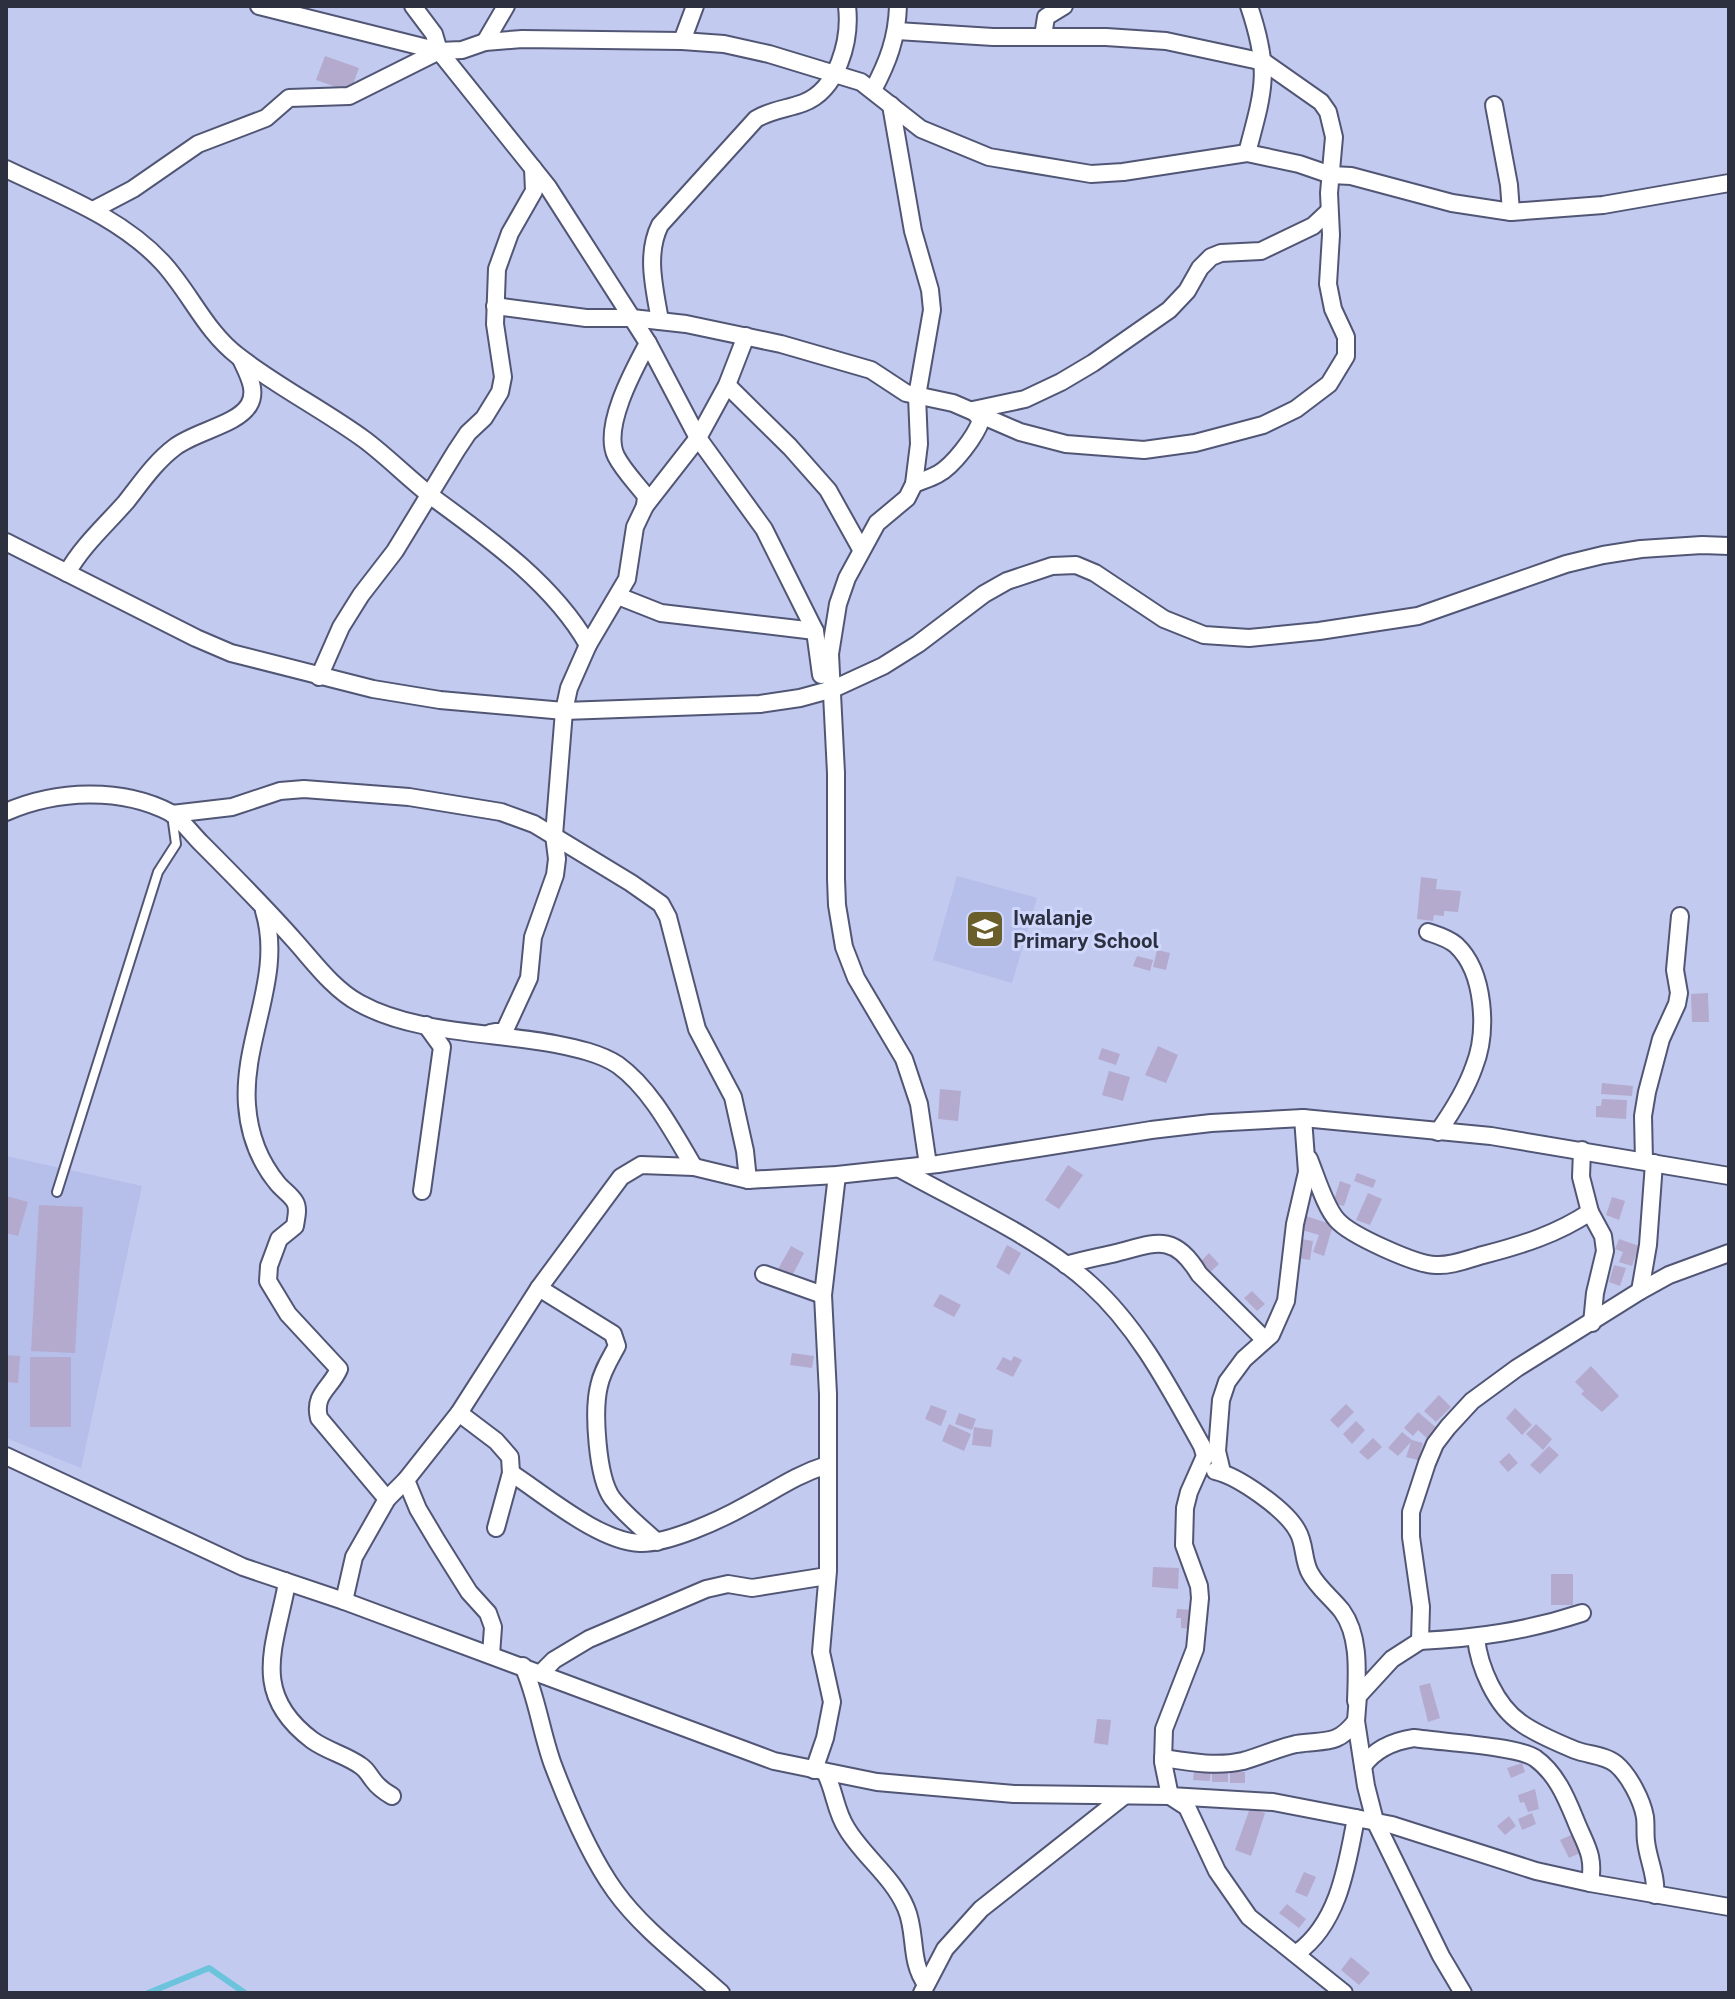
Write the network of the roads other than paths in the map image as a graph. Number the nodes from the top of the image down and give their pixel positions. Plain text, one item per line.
1 (259, 6) edge
2 (413, 6) edge
3 (506, 6) edge
4 (695, 6) edge
5 (847, 6) edge
6 (898, 6) edge
7 (1064, 6) edge
8 (1249, 6) edge
9 (897, 31) junction
10 (1043, 36) junction
11 (682, 41) junction
12 (485, 42) junction
13 (439, 51) junction
14 (1264, 62) junction
15 (834, 75) junction
16 (873, 90) junction
17 (891, 105) junction
18 (1494, 105) dead end
19 (1247, 153) junction
20 (533, 168) junction
21 (6, 169) edge
22 (1331, 175) junction
23 (1729, 183) edge
24 (93, 210) junction
25 (1329, 211) junction
26 (1511, 212) junction
27 (495, 306) junction
28 (632, 318) junction
29 (660, 321) junction
30 (746, 336) junction
31 (648, 343) junction
32 (241, 359) junction
33 (727, 385) junction
34 (917, 396) junction
35 (973, 410) junction
36 (698, 438) junction
37 (914, 484) junction
38 (428, 494) junction
39 (645, 506) junction
40 (6, 542) edge
41 (1729, 546) edge
42 (861, 549) junction
43 (67, 573) junction
44 (618, 596) junction
45 (815, 631) junction
46 (588, 645) junction
47 (319, 677) junction
48 (828, 690) junction
49 (564, 711) junction
50 (6, 812) edge
51 (172, 814) junction
52 (554, 835) junction
53 (262, 903) junction
54 (1680, 916) dead end
55 (1428, 932) dead end
56 (426, 1025) junction
57 (489, 1033) junction
58 (1303, 1118) junction
59 (1438, 1132) junction
60 (1582, 1150) junction
61 (1307, 1154) junction
62 (1649, 1162) junction
63 (928, 1165) junction
64 (694, 1167) junction
65 (900, 1169) junction
66 (837, 1175) junction
67 (1729, 1176) edge
68 (748, 1180) junction
69 (422, 1191) dead end
70 (57, 1192) dead end
71 (1590, 1212) junction
72 (1729, 1253) edge
73 (1066, 1265) junction
74 (764, 1274) dead end
75 (539, 1288) junction
76 (1640, 1291) junction
77 (823, 1295) junction
78 (1592, 1323) junction
79 (1265, 1340) junction
80 (459, 1413) junction
81 (6, 1456) edge
82 (827, 1465) junction
83 (1201, 1467) junction
84 (1222, 1472) junction
85 (511, 1473) junction
86 (406, 1480) junction
87 (387, 1499) junction
88 (496, 1528) dead end
89 (657, 1542) junction
90 (827, 1576) junction
91 (285, 1581) junction
92 (344, 1601) junction
93 (1582, 1613) dead end
94 (1476, 1638) junction
95 (1420, 1641) junction
96 (491, 1655) junction
97 (523, 1666) junction
98 (541, 1673) junction
99 (1356, 1701) junction
100 (1356, 1721) junction
101 (1163, 1758) junction
102 (1363, 1766) junction
103 (820, 1771) junction
104 (392, 1796) dead end
105 (1124, 1796) junction
106 (1170, 1796) junction
107 (1356, 1818) junction
108 (1375, 1821) junction
109 (1590, 1883) junction
110 (1655, 1895) junction
111 (1729, 1907) edge
112 (1297, 1953) junction
113 (924, 1989) edge
114 (721, 1993) edge
115 (1344, 1993) edge
116 (1463, 1993) edge

1 - 13 street
2 - 13 street
3 - 12 street
4 - 11 street
5 - 15 street
6 - 9 street
7 - 10 street
8 - 14 street
9 - 10 street
9 - 16 street
10 - 14 street
11 - 12 street
11 - 15 street
12 - 13 street
13 - 20 street
13 - 24 street
14 - 19 street
14 - 22 street
15 - 16 street
15 - 29 street
16 - 17 street
17 - 19 street
17 - 34 street
18 - 26 street
19 - 22 street
20 - 27 street
20 - 28 street
21 - 24 street
22 - 25 street
22 - 26 street
23 - 26 street
24 - 32 street
25 - 35 street
25 - 35 street
27 - 28 street
27 - 38 street
28 - 29 street
28 - 31 street
29 - 30 street
30 - 33 street
30 - 34 street
31 - 36 street
31 - 39 street
32 - 38 street
32 - 43 street
33 - 36 street
33 - 42 street
34 - 35 street
34 - 37 street
35 - 37 street
36 - 39 street
36 - 45 street
37 - 42 street
38 - 46 street
38 - 47 street
39 - 44 street
40 - 43 street
41 - 48 street
42 - 48 street
43 - 47 street
44 - 45 street
44 - 46 street
45 - 48 street
46 - 49 street
47 - 49 street
48 - 49 street
48 - 63 street
49 - 52 street
50 - 51 street
51 - 52 street
51 - 53 street
51 - 70 lane
52 - 57 street
52 - 68 street
53 - 56 street
53 - 87 street
54 - 62 street
55 - 59 street
56 - 57 street
56 - 69 street
57 - 64 street
58 - 59 street
58 - 61 street
58 - 63 street
59 - 60 street
60 - 62 street
60 - 71 street
61 - 71 street
61 - 79 street
62 - 67 street
62 - 76 street
63 - 65 street
64 - 68 street
64 - 75 street
65 - 66 street
65 - 73 street
66 - 68 street
66 - 77 street
71 - 78 street
72 - 76 street
73 - 79 street
73 - 83 street
74 - 77 street
75 - 80 street
75 - 89 street
76 - 78 street
77 - 82 street
78 - 95 street
79 - 84 street
80 - 85 street
80 - 86 street
81 - 91 street
82 - 89 street
82 - 90 street
83 - 84 street
83 - 101 street
84 - 99 street
85 - 88 street
85 - 89 street
86 - 87 street
86 - 96 street
87 - 92 street
90 - 98 street
90 - 103 street
91 - 92 street
91 - 104 street
92 - 96 street
93 - 94 street
94 - 95 street
94 - 110 street
95 - 99 street
96 - 97 street
97 - 98 street
97 - 114 street
98 - 103 street
99 - 100 street
100 - 101 street
100 - 102 street
101 - 106 street
102 - 108 street
102 - 109 street
103 - 105 street
103 - 113 street
105 - 106 street
105 - 113 street
106 - 107 street
106 - 112 street
107 - 108 street
107 - 112 street
108 - 109 street
108 - 116 street
109 - 110 street
110 - 111 street
112 - 115 street

